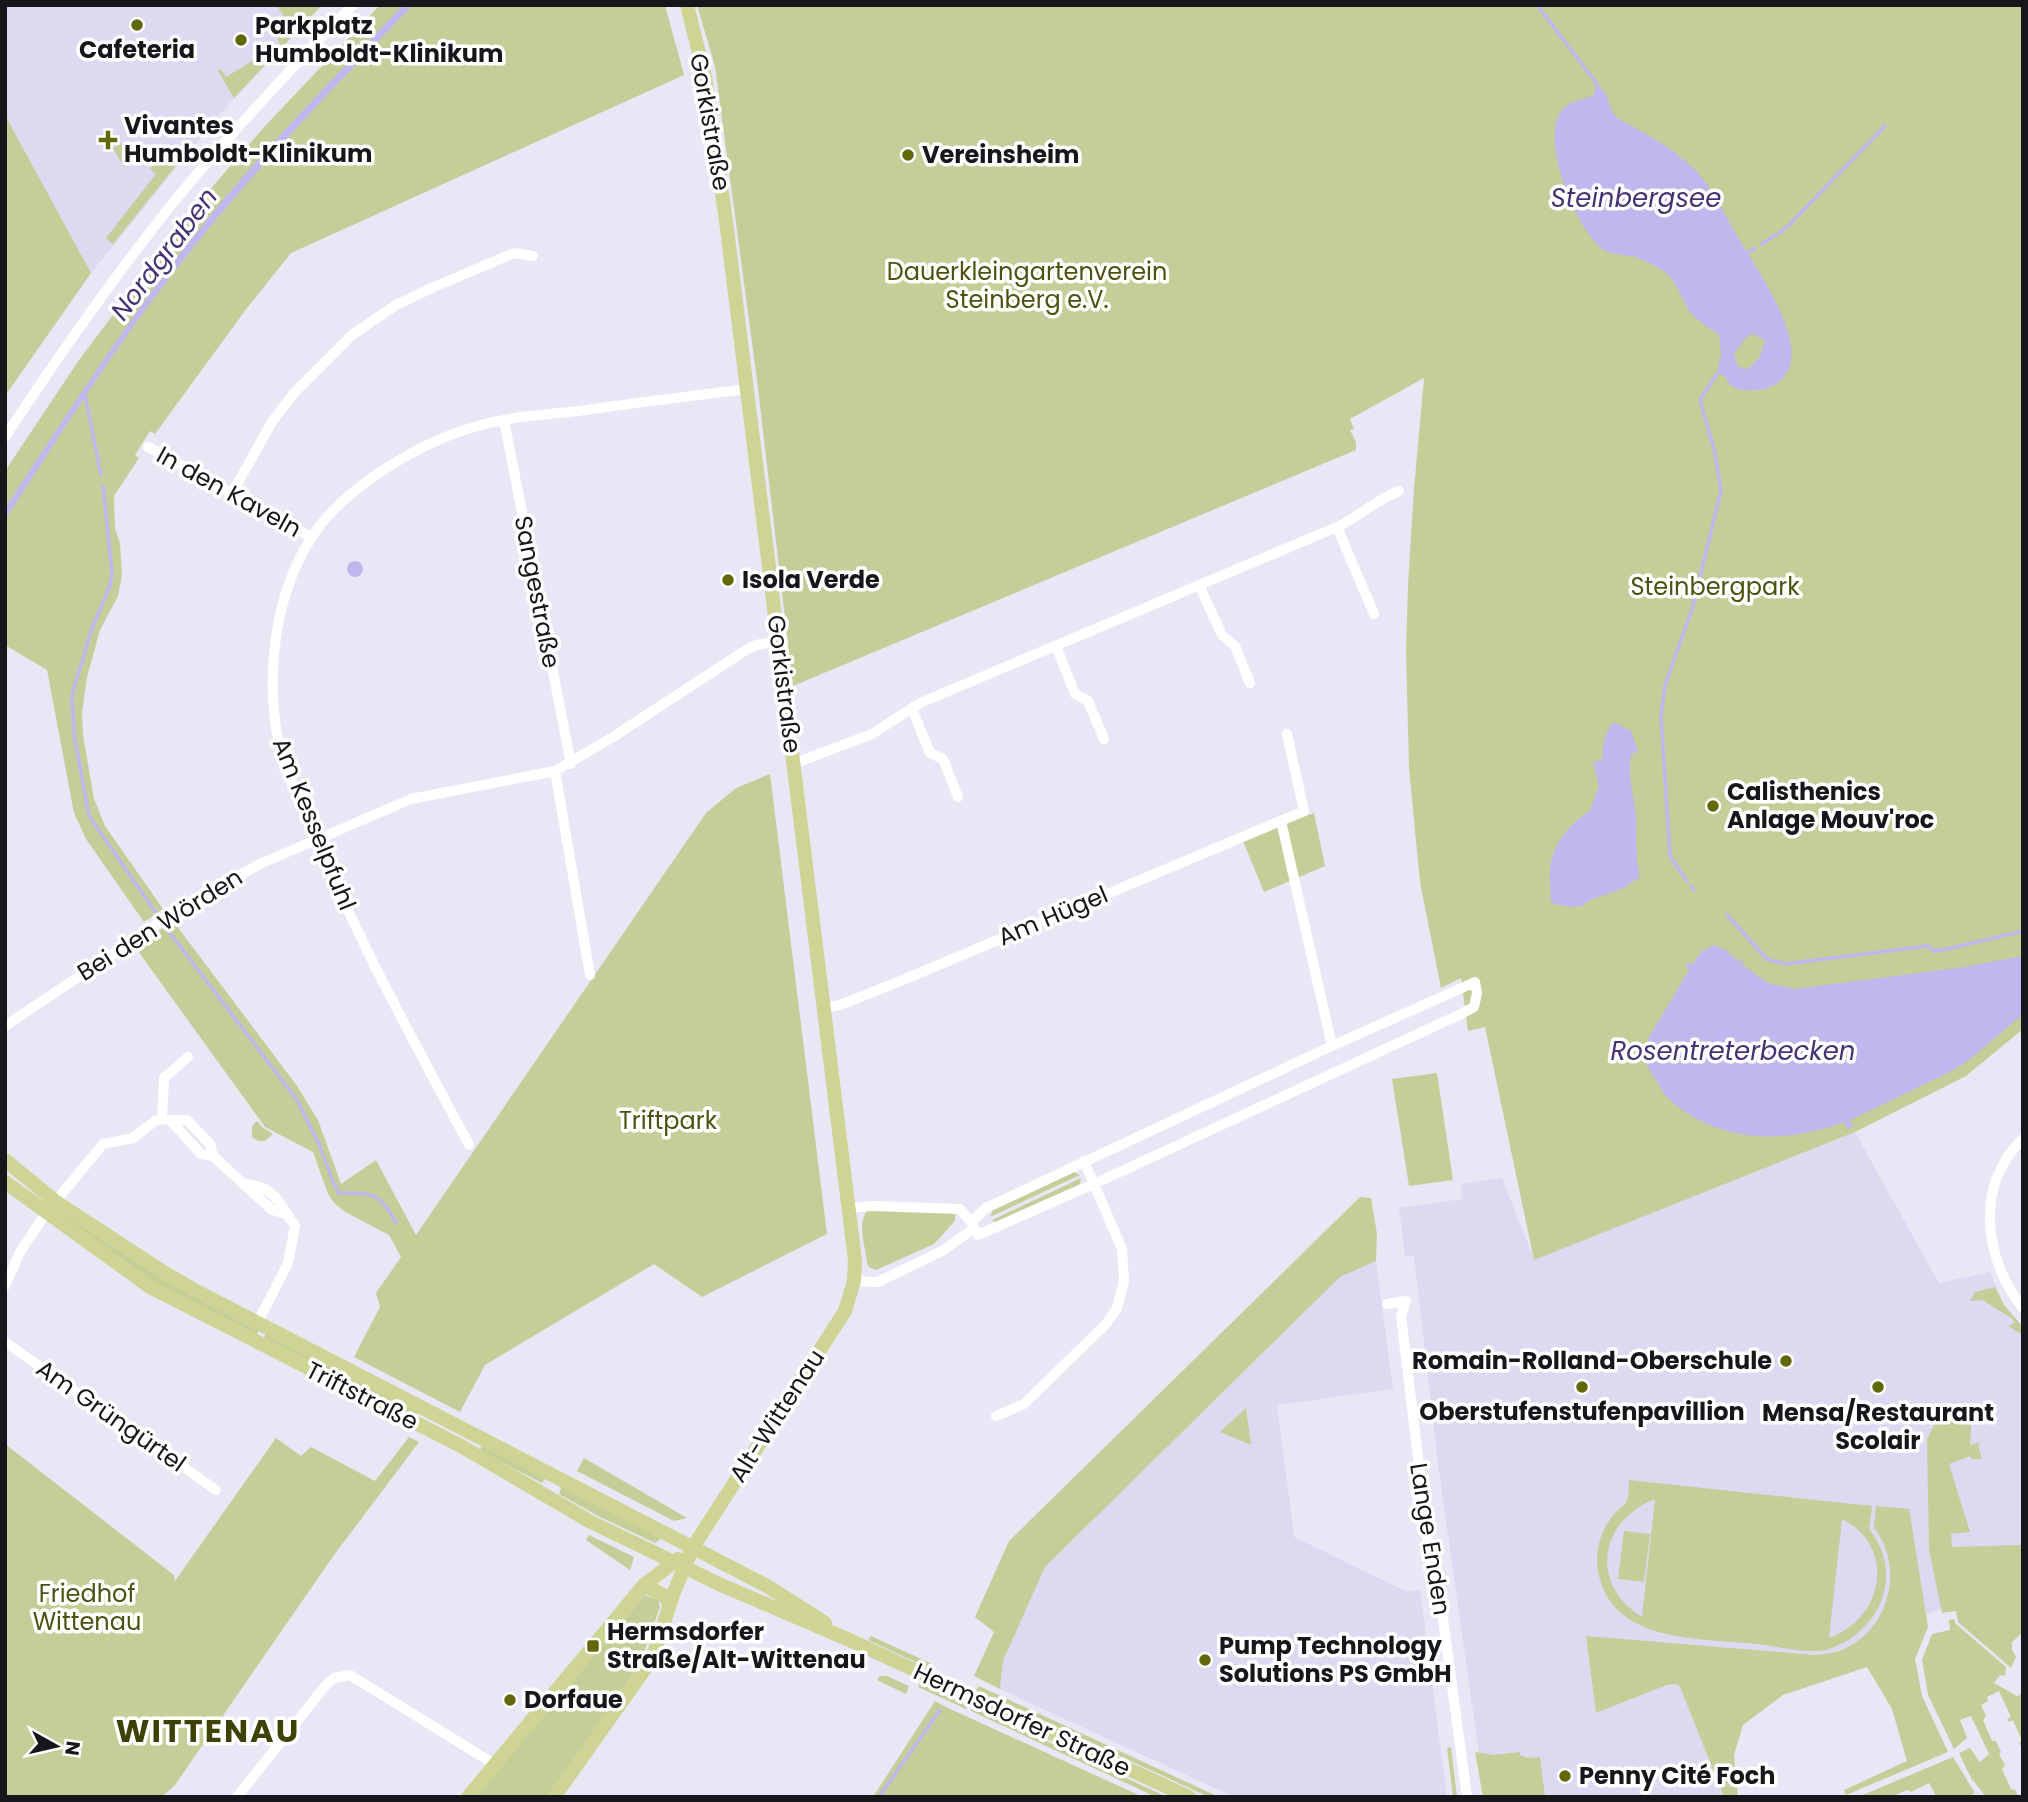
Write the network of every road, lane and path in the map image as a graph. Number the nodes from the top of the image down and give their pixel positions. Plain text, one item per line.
1 (353, 5) edge
2 (687, 5) edge
3 (533, 256) dead end
4 (747, 389) junction
5 (504, 420) junction
6 (5, 437) edge
7 (148, 447) dead end
8 (1399, 491) dead end
9 (232, 493) junction
10 (1337, 527) junction
11 (311, 537) junction
12 (1199, 585) junction
13 (1374, 614) dead end
14 (779, 641) junction
15 (1056, 646) junction
16 (1250, 683) dead end
17 (912, 709) junction
18 (1287, 734) dead end
19 (1104, 739) dead end
20 (793, 762) junction
21 (571, 764) junction
22 (555, 771) junction
23 (958, 797) dead end
24 (1281, 821) junction
25 (317, 838) junction
26 (590, 975) dead end
27 (824, 1008) junction
28 (5, 1026) edge
29 (1332, 1046) junction
30 (1315, 1055) junction
31 (188, 1057) dead end
32 (1325, 1076) junction
33 (166, 1120) junction
34 (2023, 1139) edge
35 (469, 1145) dead end
36 (5, 1160) edge
37 (1084, 1161) junction
38 (5, 1182) edge
39 (1094, 1184) junction
40 (55, 1201) junction
41 (849, 1208) junction
42 (46, 1213) junction
43 (972, 1225) junction
44 (854, 1281) junction
45 (5, 1286) edge
46 (1387, 1304) dead end
47 (2023, 1308) edge
48 (258, 1322) junction
49 (5, 1342) edge
50 (996, 1416) dead end
51 (467, 1429) junction
52 (459, 1445) junction
53 (557, 1476) junction
54 (216, 1490) dead end
55 (545, 1496) junction
56 (693, 1547) junction
57 (679, 1565) junction
58 (644, 1585) junction
59 (670, 1604) junction
60 (854, 1642) junction
61 (494, 1765) junction
62 (237, 1797) edge
63 (468, 1797) edge
64 (554, 1797) edge
65 (1189, 1797) edge
66 (1467, 1797) edge

1 - 6 street
2 - 4 main road, Gorkistraße
3 - 9 street
4 - 5 street, Am Kesselpfuhl
4 - 14 main road, Gorkistraße
5 - 11 street, Am Kesselpfuhl
5 - 21 street, Sangestraße
7 - 9 street, In den Kaveln
8 - 10 street
9 - 11 street, In den Kaveln
10 - 12 street
10 - 13 street
11 - 25 street, Am Kesselpfuhl
12 - 15 street
12 - 16 street
14 - 20 main road, Gorkistraße
14 - 21 street, Bei den Wörden
15 - 17 street
15 - 19 street
17 - 20 street
17 - 23 street
18 - 24 street
20 - 27 main road, Gorkistraße
21 - 22 street, Bei den Wörden
22 - 25 street, Bei den Wörden
22 - 26 street
24 - 27 street, Am Hügel
24 - 29 street
25 - 28 street, Bei den Wörden
25 - 35 street, Am Kesselpfuhl
27 - 41 main road, Gorkistraße
29 - 30 street
29 - 32 street
30 - 32 street
30 - 37 street
31 - 33 street
32 - 39 street
33 - 40 street
33 - 48 street
34 - 47 street
36 - 40 main road, Triftstraße
37 - 39 street
37 - 43 street
38 - 42 main road, Triftstraße
39 - 43 street
39 - 50 street
40 - 42 street
40 - 48 main road, Triftstraße
41 - 43 street
41 - 44 main road, Gorkistraße
42 - 45 street
42 - 52 main road, Triftstraße
43 - 44 street
44 - 56 main road, Alt-Wittenau
46 - 66 street, Lange Enden
48 - 51 main road, Triftstraße
49 - 54 street, Am Grüngürtel
51 - 52 main road
51 - 53 main road, Triftstraße
52 - 55 main road, Triftstraße
53 - 55 main road
53 - 56 main road, Triftstraße
55 - 57 main road, Triftstraße
56 - 57 main road, Alt-Wittenau
56 - 60 main road, Hermsdorfer Straße
57 - 58 main road, Alt-Wittenau
57 - 59 main road
57 - 60 main road, Hermsdorfer Straße
58 - 59 main road
58 - 61 main road, Alt-Wittenau
59 - 64 main road
60 - 65 main road, Hermsdorfer Straße
61 - 62 street
61 - 63 main road, Alt-Wittenau

